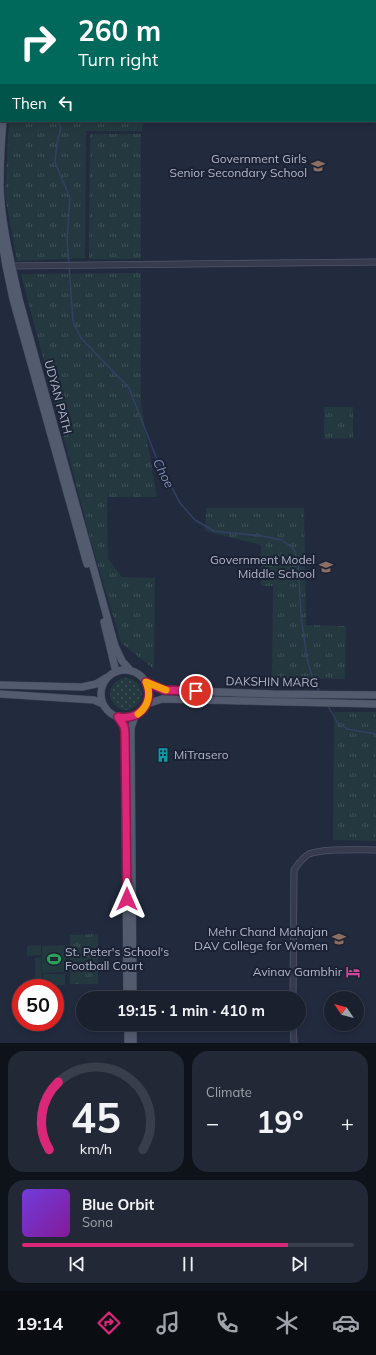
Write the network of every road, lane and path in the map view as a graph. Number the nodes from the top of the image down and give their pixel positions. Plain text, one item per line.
1 (3, 122) edge
2 (0, 183) edge
3 (0, 228) edge
4 (376, 262) edge
5 (8, 266) junction
6 (130, 671) junction
7 (116, 672) junction
8 (107, 678) junction
9 (146, 682) junction
10 (0, 685) edge
11 (0, 694) edge
12 (376, 695) edge
13 (103, 704) junction
14 (147, 704) junction
15 (376, 704) edge
16 (135, 716) junction
17 (118, 717) junction
18 (376, 850) edge
19 (127, 991) edge
20 (132, 991) edge
21 (293, 991) edge
22 (128, 1031) edge
23 (133, 1031) edge
24 (293, 1031) edge
25 (128, 1043) edge
26 (133, 1043) edge
27 (294, 1043) edge

1 - 2 main road, UDYAN PATH
2 - 5 main road, UDYAN PATH
3 - 5 main road, UDYAN PATH
4 - 5 street
5 - 6 main road, UDYAN PATH
5 - 7 main road, UDYAN PATH
6 - 7 main road
6 - 9 main road
7 - 8 main road
8 - 10 main road
8 - 13 main road
9 - 12 main road, DAKSHIN MARG
9 - 14 main road
11 - 13 main road
13 - 17 main road
14 - 15 main road, DAKSHIN MARG
14 - 16 main road
16 - 17 main road
16 - 20 main road
17 - 19 main road
18 - 21 street
22 - 25 main road
23 - 26 main road
24 - 27 street

